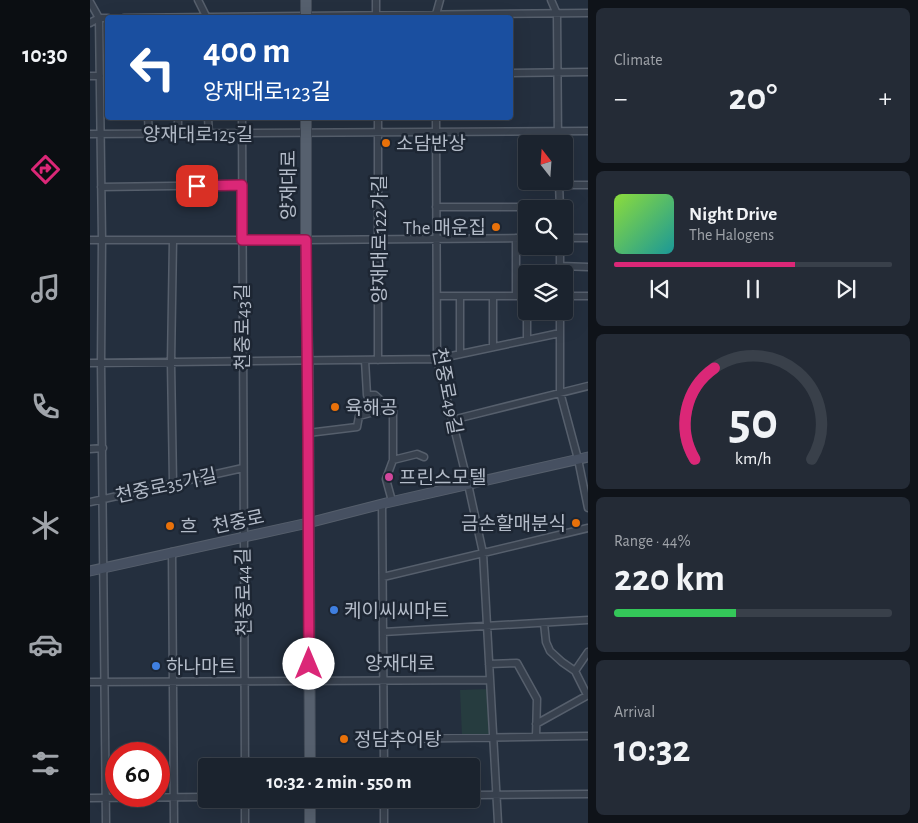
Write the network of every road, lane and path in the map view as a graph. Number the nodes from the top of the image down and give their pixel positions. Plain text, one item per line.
1 (198, 0) edge
2 (306, 0) edge
3 (376, 0) edge
4 (440, 0) edge
5 (551, 0) edge
6 (90, 2) edge
7 (588, 13) edge
8 (557, 14) junction
9 (206, 15) edge
10 (306, 15) edge
11 (376, 15) edge
12 (435, 15) edge
13 (496, 15) edge
14 (99, 18) junction
15 (105, 18) edge
16 (90, 23) edge
17 (558, 72) junction
18 (588, 72) edge
19 (513, 73) edge
20 (90, 76) edge
21 (100, 76) junction
22 (148, 120) edge
23 (178, 120) edge
24 (208, 120) edge
25 (242, 120) edge
26 (306, 120) edge
27 (378, 120) edge
28 (436, 120) edge
29 (558, 131) junction
30 (588, 131) edge
31 (379, 132) junction
32 (436, 132) junction
33 (306, 133) junction
34 (90, 134) edge
35 (101, 134) junction
36 (149, 134) junction
37 (178, 134) junction
38 (208, 134) junction
39 (242, 134) junction
40 (558, 135) edge
41 (573, 183) edge
42 (588, 184) edge
43 (242, 185) junction
44 (101, 186) junction
45 (436, 207) junction
46 (518, 208) edge
47 (437, 238) junction
48 (516, 238) joint
49 (573, 238) edge
50 (588, 238) edge
51 (379, 239) junction
52 (90, 240) edge
53 (102, 240) junction
54 (173, 240) junction
55 (242, 240) junction
56 (306, 240) junction
57 (573, 266) edge
58 (588, 267) edge
59 (437, 296) junction
60 (460, 296) junction
61 (494, 296) junction
62 (516, 296) joint
63 (573, 296) edge
64 (588, 296) edge
65 (527, 320) edge
66 (560, 320) edge
67 (560, 333) junction
68 (527, 340) junction
69 (493, 348) junction
70 (460, 354) junction
71 (437, 359) junction
72 (365, 360) junction
73 (378, 360) junction
74 (308, 361) junction
75 (242, 362) junction
76 (90, 363) edge
77 (102, 363) junction
78 (172, 363) junction
79 (588, 386) edge
80 (560, 392) junction
81 (390, 408) junction
82 (452, 420) junction
83 (308, 433) junction
84 (103, 448) junction
85 (90, 449) edge
86 (424, 457) dead end
87 (588, 457) edge
88 (578, 459) junction
89 (393, 460) junction
90 (243, 468) junction
91 (173, 483) junction
92 (468, 484) junction
93 (103, 499) junction
94 (90, 502) edge
95 (392, 502) junction
96 (382, 504) junction
97 (588, 508) edge
98 (308, 523) junction
99 (588, 528) edge
100 (243, 537) junction
101 (172, 552) junction
102 (483, 553) junction
103 (104, 568) junction
104 (90, 571) edge
105 (383, 577) junction
106 (588, 620) edge
107 (544, 623) junction
108 (487, 626) junction
109 (383, 632) junction
110 (588, 652) edge
111 (489, 664) junction
112 (575, 671) junction
113 (490, 680) junction
114 (309, 681) junction
115 (383, 681) junction
116 (90, 682) edge
117 (105, 682) junction
118 (174, 682) junction
119 (244, 682) junction
120 (588, 695) edge
121 (536, 724) junction
122 (588, 736) edge
123 (493, 737) junction
124 (536, 737) junction
125 (384, 738) junction
126 (106, 742) edge
127 (245, 758) edge
128 (310, 758) edge
129 (384, 758) edge
130 (588, 794) edge
131 (480, 795) edge
132 (496, 795) junction
133 (198, 797) edge
134 (90, 798) edge
135 (105, 798) edge
136 (170, 798) edge
137 (174, 798) junction
138 (106, 807) edge
139 (245, 808) edge
140 (310, 808) edge
141 (384, 808) edge
142 (106, 823) edge
143 (174, 823) edge
144 (245, 823) edge
145 (310, 823) edge
146 (384, 823) edge
147 (498, 823) edge

1 - 9 street
2 - 10 main road
3 - 11 street
4 - 12 street
5 - 8 street
6 - 14 street
7 - 8 street
8 - 13 street
8 - 17 street
14 - 15 street
14 - 16 street
14 - 21 street
17 - 18 street
17 - 19 street
17 - 29 street
20 - 21 street
21 - 35 street
22 - 36 street
23 - 37 street
24 - 38 street
25 - 39 street, 천중로43길
26 - 33 main road, 양재대로
27 - 31 street, 양재대로122가길
28 - 32 street, 천중로49길
29 - 30 street, 양재대로125길
29 - 32 street, 양재대로125길
29 - 40 street
31 - 32 street, 양재대로125길
31 - 33 street, 양재대로125길
31 - 51 street, 양재대로122가길
32 - 45 street, 천중로49길
33 - 39 street, 양재대로125길
33 - 56 main road, 양재대로
34 - 35 street, 양재대로125길
35 - 36 street, 양재대로125길
35 - 44 street
36 - 37 street, 양재대로125길
37 - 38 street, 양재대로125길
38 - 39 street, 양재대로125길
39 - 43 street, 천중로43길
41 - 42 street
43 - 44 street
43 - 55 street, 천중로43길
44 - 53 street
45 - 46 street
45 - 47 street, 천중로49길
47 - 48 street
47 - 51 street
47 - 59 street, 천중로49길
48 - 62 street
49 - 50 street
51 - 56 street
51 - 73 street, 양재대로122가길
52 - 53 street
53 - 54 street
53 - 77 street
54 - 55 street
54 - 78 street
55 - 56 street
55 - 75 street, 천중로43길
56 - 74 main road, 양재대로
57 - 58 street
59 - 60 street
59 - 71 street, 천중로49길
60 - 61 street
60 - 70 street
61 - 62 street
61 - 69 street
63 - 64 street
65 - 68 street
66 - 67 street
67 - 68 street
67 - 80 street
68 - 69 street
69 - 70 street
70 - 71 street
71 - 73 street
71 - 82 street, 천중로49길
72 - 73 street
72 - 74 street
72 - 81 street
74 - 75 street
74 - 83 main road, 양재대로
75 - 78 street
75 - 90 street, 천중로43길
76 - 77 street
77 - 78 street
77 - 84 street
78 - 91 street
79 - 80 street
80 - 82 street
80 - 88 street
81 - 83 street
81 - 89 street
82 - 92 street, 천중로49길
83 - 98 main road, 양재대로
84 - 85 street
84 - 93 street
86 - 89 street
87 - 88 main road, 천중로
88 - 92 main road, 천중로
88 - 97 street
89 - 95 street
90 - 91 street, 천중로35가길
90 - 100 street, 천중로43길
91 - 93 street, 천중로35가길
92 - 95 main road, 천중로
92 - 102 street, 천중로49길
93 - 94 street, 천중로35가길
93 - 103 street
95 - 96 main road, 천중로
96 - 98 main road, 천중로
96 - 105 street
98 - 100 main road, 천중로
98 - 114 main road, 양재대로
99 - 102 street
100 - 101 main road, 천중로
100 - 119 street, 천중로44길
101 - 103 main road, 천중로
101 - 118 street
102 - 105 street
102 - 108 street, 천중로49길
103 - 104 main road, 천중로
103 - 117 street
105 - 109 street
106 - 107 street
107 - 108 street
107 - 112 street
108 - 109 street
108 - 111 street, 천중로49길
109 - 115 street
110 - 112 street
111 - 113 street, 천중로49길
111 - 121 street
112 - 120 street
113 - 115 street, 양재대로
113 - 123 street, 천중로49길
114 - 115 street, 양재대로
114 - 119 street
114 - 128 main road, 양재대로
115 - 125 street
116 - 117 street
117 - 118 street
117 - 126 street
118 - 119 street
118 - 137 street
119 - 127 street, 천중로44길
120 - 121 street
121 - 124 street
122 - 124 street
123 - 124 street
123 - 125 street
123 - 132 street, 천중로49길
125 - 129 street
130 - 132 street
131 - 132 street
132 - 147 street, 천중로49길
133 - 137 street
134 - 135 street
136 - 137 street
137 - 143 street
138 - 142 street
139 - 144 street
140 - 145 main road
141 - 146 street

